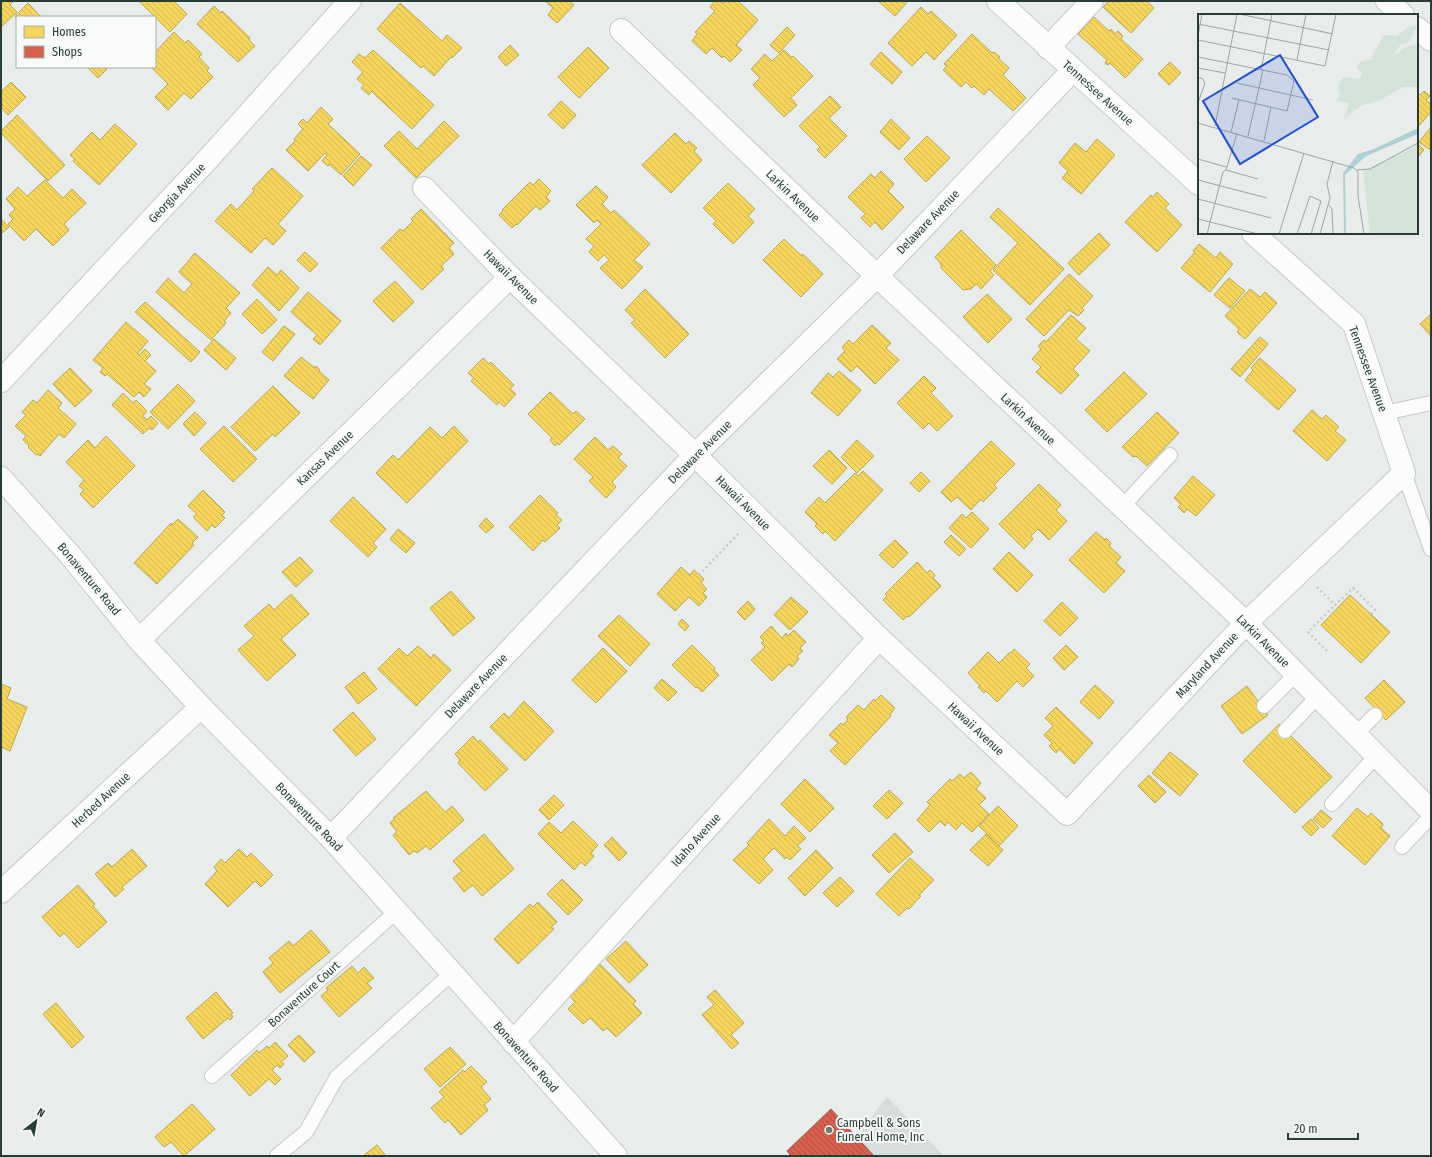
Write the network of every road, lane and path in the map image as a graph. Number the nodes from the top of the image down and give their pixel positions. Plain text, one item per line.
1 (350, 1) edge
2 (998, 1) edge
3 (1092, 1) edge
4 (1387, 1) edge
5 (1402, 14) edge
6 (1418, 29) edge
7 (621, 30) dead end
8 (1431, 40) edge
9 (1048, 48) junction
10 (1073, 70) junction
11 (1198, 183) edge
12 (424, 188) dead end
13 (1254, 234) edge
14 (877, 276) junction
15 (510, 277) junction
16 (1, 382) edge
17 (1431, 403) edge
18 (1384, 413) junction
19 (1170, 455) dead end
20 (695, 456) junction
21 (1404, 472) junction
22 (1, 478) edge
23 (1122, 507) junction
24 (756, 516) junction
25 (1431, 548) edge
26 (1300, 572) junction
27 (699, 575) dead end
28 (1335, 605) junction
29 (1371, 614) dead end
30 (1246, 623) junction
31 (879, 638) junction
32 (140, 640) junction
33 (1327, 651) dead end
34 (1296, 674) junction
35 (1318, 696) junction
36 (1264, 706) dead end
37 (201, 707) junction
38 (1375, 715) dead end
39 (1286, 731) dead end
40 (1356, 734) junction
41 (1376, 756) junction
42 (1332, 804) dead end
43 (1431, 811) edge
44 (1067, 814) joint
45 (1431, 816) edge
46 (331, 838) junction
47 (1402, 847) dead end
48 (1, 892) edge
49 (396, 912) junction
50 (452, 973) junction
51 (513, 1042) junction
52 (212, 1076) dead end
53 (277, 1156) edge
54 (616, 1156) edge

1 - 16 street, Georgia Avenue
2 - 9 street, Tennessee Avenue
3 - 9 street
4 - 5 street
6 - 8 street
7 - 14 street, Larkin Avenue
9 - 10 street, Tennessee Avenue
10 - 11 street, Tennessee Avenue
10 - 14 street, Delaware Avenue
12 - 15 street, Hawaii Avenue
13 - 18 street, Tennessee Avenue
14 - 20 street, Delaware Avenue
14 - 23 street, Larkin Avenue
15 - 20 street, Hawaii Avenue
15 - 32 street, Kansas Avenue
17 - 18 lane
18 - 21 street, Tennessee Avenue
19 - 23 lane
20 - 24 street, Hawaii Avenue
20 - 46 street, Delaware Avenue
21 - 25 lane
21 - 26 street, Maryland Avenue
22 - 32 street, Bonaventure Road
23 - 30 street, Larkin Avenue
24 - 27 path
24 - 31 street, Hawaii Avenue
26 - 28 path
26 - 30 street, Maryland Avenue
28 - 29 path
28 - 33 path
30 - 34 street, Larkin Avenue
30 - 44 street, Maryland Avenue
31 - 44 street, Hawaii Avenue
31 - 51 street, Idaho Avenue
32 - 37 street, Bonaventure Road
34 - 35 street, Larkin Avenue
34 - 36 lane
35 - 39 lane
35 - 40 street, Larkin Avenue
37 - 46 street, Bonaventure Road
37 - 48 street, Herbed Avenue
38 - 40 lane
40 - 41 street, Larkin Avenue
41 - 42 lane
41 - 43 street, Larkin Avenue
45 - 47 lane
46 - 49 street, Bonaventure Road
49 - 50 street, Bonaventure Road
49 - 52 lane, Bonaventure Court
50 - 51 street, Bonaventure Road
50 - 53 lane
51 - 54 street, Bonaventure Road

